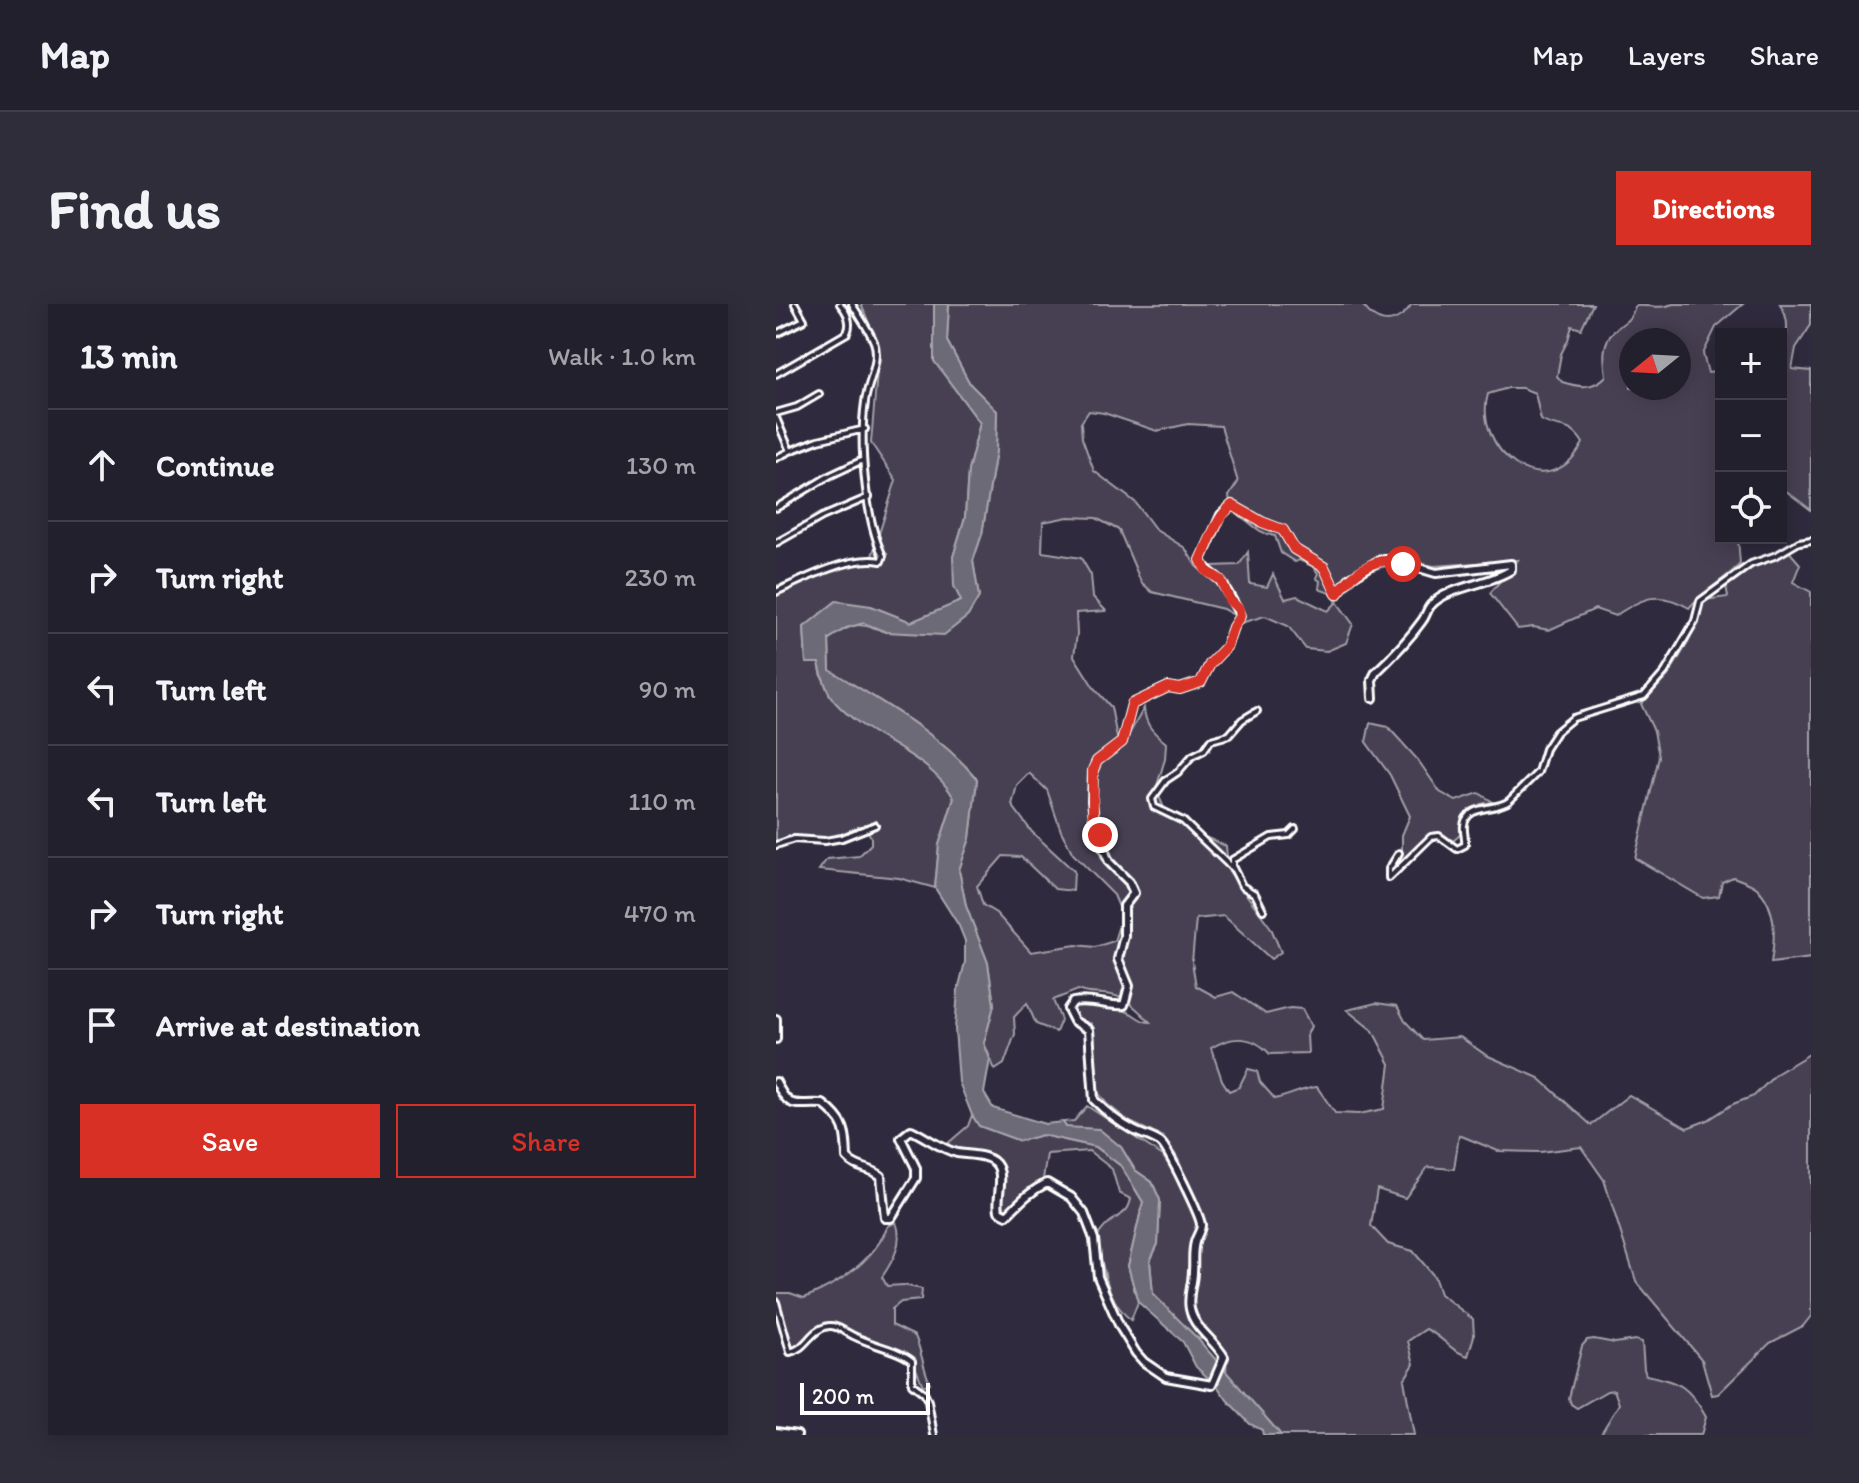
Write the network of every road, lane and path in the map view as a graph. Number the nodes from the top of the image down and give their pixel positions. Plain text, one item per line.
1 (795, 304) edge
2 (840, 304) edge
3 (852, 304) edge
4 (776, 334) edge
5 (776, 374) edge
6 (819, 394) dead end
7 (776, 416) edge
8 (865, 429) junction
9 (790, 451) junction
10 (776, 458) edge
11 (863, 460) junction
12 (869, 497) junction
13 (776, 508) edge
14 (1811, 540) edge
15 (776, 543) edge
16 (777, 589) edge
17 (1373, 698) dead end
18 (1257, 711) dead end
19 (875, 825) dead end
20 (1295, 829) dead end
21 (776, 845) edge
22 (1399, 853) dead end
23 (1234, 870) junction
24 (1263, 910) dead end
25 (776, 1019) edge
26 (776, 1039) edge
27 (776, 1082) edge
28 (776, 1302) edge
29 (776, 1432) edge
30 (797, 1435) edge
31 (934, 1435) edge

1 - 4 street
2 - 5 street
3 - 8 street
6 - 7 street
7 - 9 street
8 - 9 street
8 - 11 street
9 - 10 street
11 - 12 street
11 - 13 street
12 - 15 street
12 - 16 street
14 - 22 street
17 - 27 street
18 - 23 street
19 - 21 street
20 - 23 street
23 - 24 street
25 - 26 street
28 - 31 street
29 - 30 street

